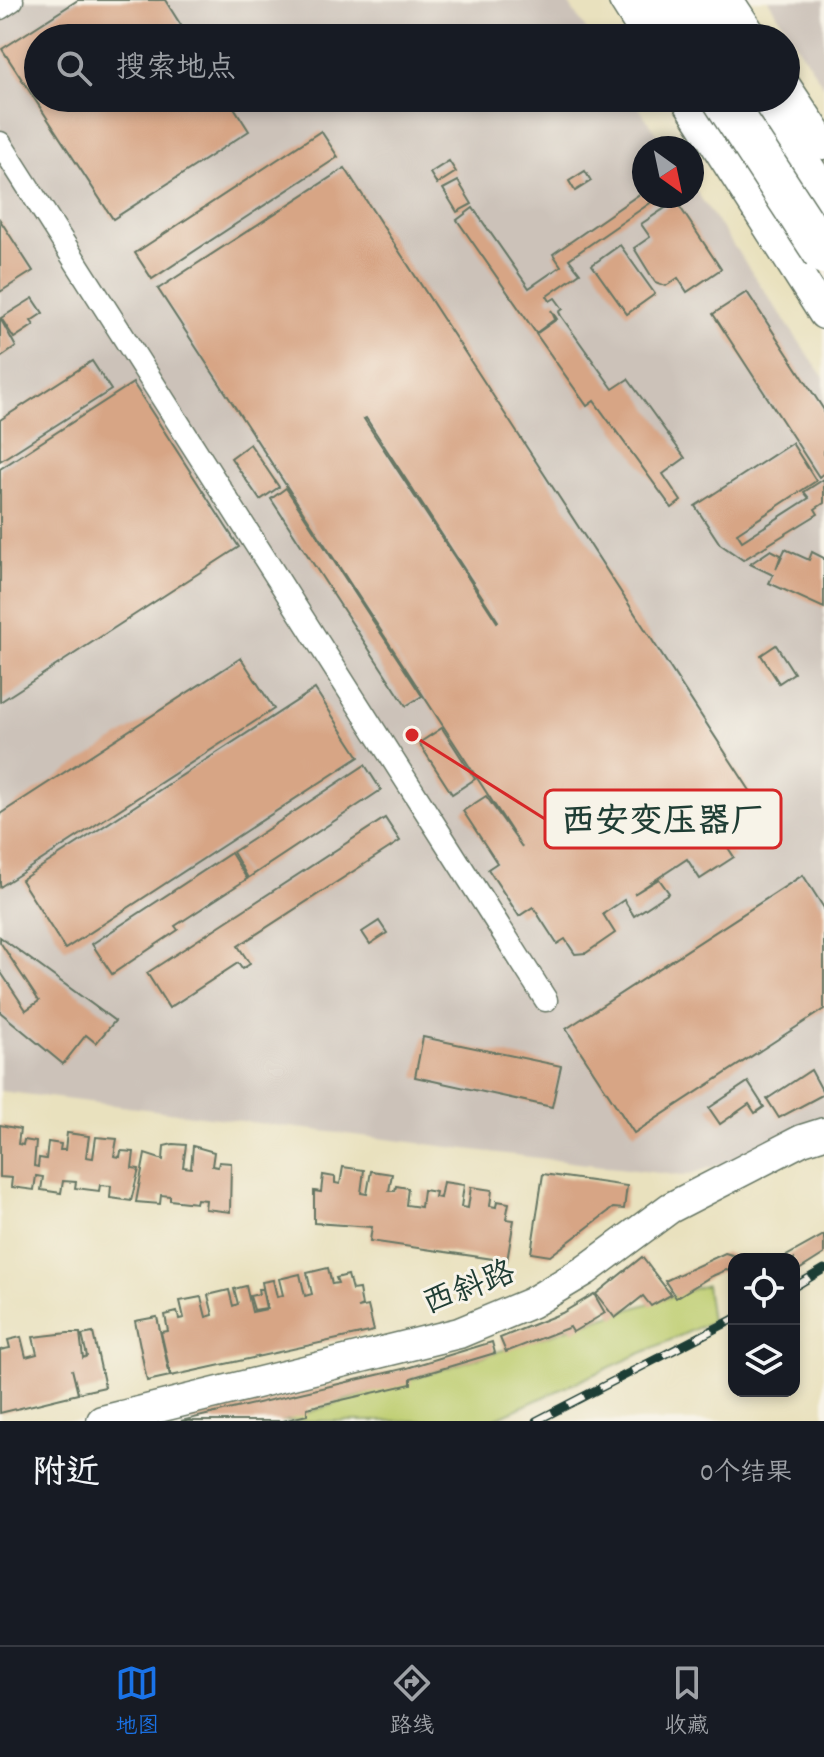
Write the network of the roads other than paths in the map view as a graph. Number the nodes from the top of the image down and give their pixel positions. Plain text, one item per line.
1 (12, 0) edge
2 (624, 0) edge
3 (657, 0) edge
4 (695, 0) edge
5 (728, 0) edge
6 (0, 8) edge
7 (639, 24) edge
8 (673, 24) edge
9 (710, 24) edge
10 (744, 24) edge
11 (800, 108) edge
12 (695, 112) edge
13 (731, 112) edge
14 (767, 112) edge
15 (0, 143) edge
16 (824, 144) edge
17 (824, 200) edge
18 (824, 254) edge
19 (824, 314) edge
20 (546, 1000) dead end
21 (824, 1133) edge
22 (102, 1421) edge

1 - 6 street
2 - 7 street
3 - 8 highway
4 - 9 highway
5 - 10 street
11 - 16 street
12 - 19 street
13 - 18 highway, bridge
14 - 17 highway
15 - 20 street
21 - 22 street, 西斜路

